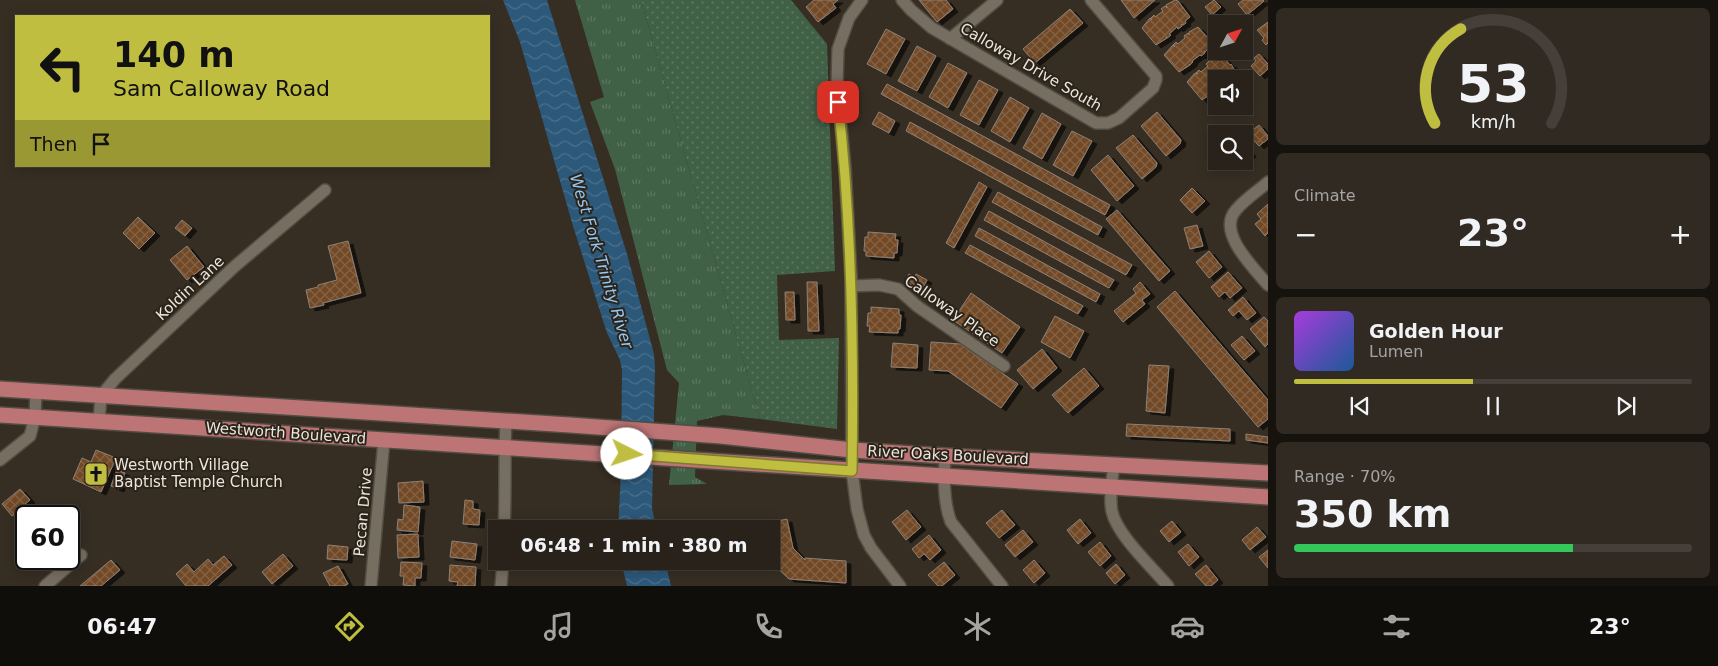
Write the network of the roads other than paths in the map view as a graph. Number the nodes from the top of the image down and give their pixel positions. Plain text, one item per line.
1 (862, 0) edge
2 (902, 0) edge
3 (997, 0) edge
4 (1091, 0) edge
5 (950, 39) junction
6 (1268, 182) edge
7 (325, 190) dead end
8 (1268, 285) edge
9 (851, 286) junction
10 (1004, 366) dead end
11 (0, 389) edge
12 (36, 391) junction
13 (101, 396) junction
14 (0, 415) edge
15 (35, 417) junction
16 (99, 421) junction
17 (506, 421) junction
18 (570, 425) joint
19 (384, 440) junction
20 (505, 447) junction
21 (852, 450) junction
22 (572, 451) joint
23 (945, 456) junction
24 (0, 460) edge
25 (1114, 465) junction
26 (852, 471) junction
27 (1268, 473) edge
28 (944, 477) junction
29 (1112, 487) junction
30 (1268, 497) edge
31 (504, 520) edge
32 (81, 555) dead end
33 (503, 570) edge
34 (45, 586) edge
35 (371, 586) edge
36 (502, 586) edge
37 (900, 586) edge
38 (1002, 586) edge
39 (1168, 586) edge

1 - 9 street
2 - 5 street, Calloway Drive South
3 - 5 street
4 - 5 street, Calloway Drive South
6 - 8 street
7 - 13 street, Koldin Lane
9 - 10 street, Calloway Place
9 - 21 street
11 - 12 main road, Westworth Boulevard
12 - 13 main road, Westworth Boulevard
12 - 15 street
13 - 16 street
13 - 17 main road, Westworth Boulevard
14 - 15 main road, Westworth Boulevard
15 - 16 main road, Westworth Boulevard
15 - 24 street
16 - 19 main road, Westworth Boulevard
17 - 18 main road, Westworth Boulevard
17 - 20 street
18 - 21 main road, River Oaks Boulevard
19 - 20 main road, Westworth Boulevard
19 - 35 street, Pecan Drive
20 - 22 main road, Westworth Boulevard
20 - 31 street
21 - 23 main road, River Oaks Boulevard
21 - 26 street
22 - 26 main road, River Oaks Boulevard
23 - 25 main road, River Oaks Boulevard
23 - 28 street
25 - 27 main road, River Oaks Boulevard
25 - 29 street
26 - 28 main road, River Oaks Boulevard
26 - 37 street
28 - 29 main road, River Oaks Boulevard
28 - 38 street
29 - 30 main road, River Oaks Boulevard
29 - 39 street
32 - 34 street
33 - 36 street

